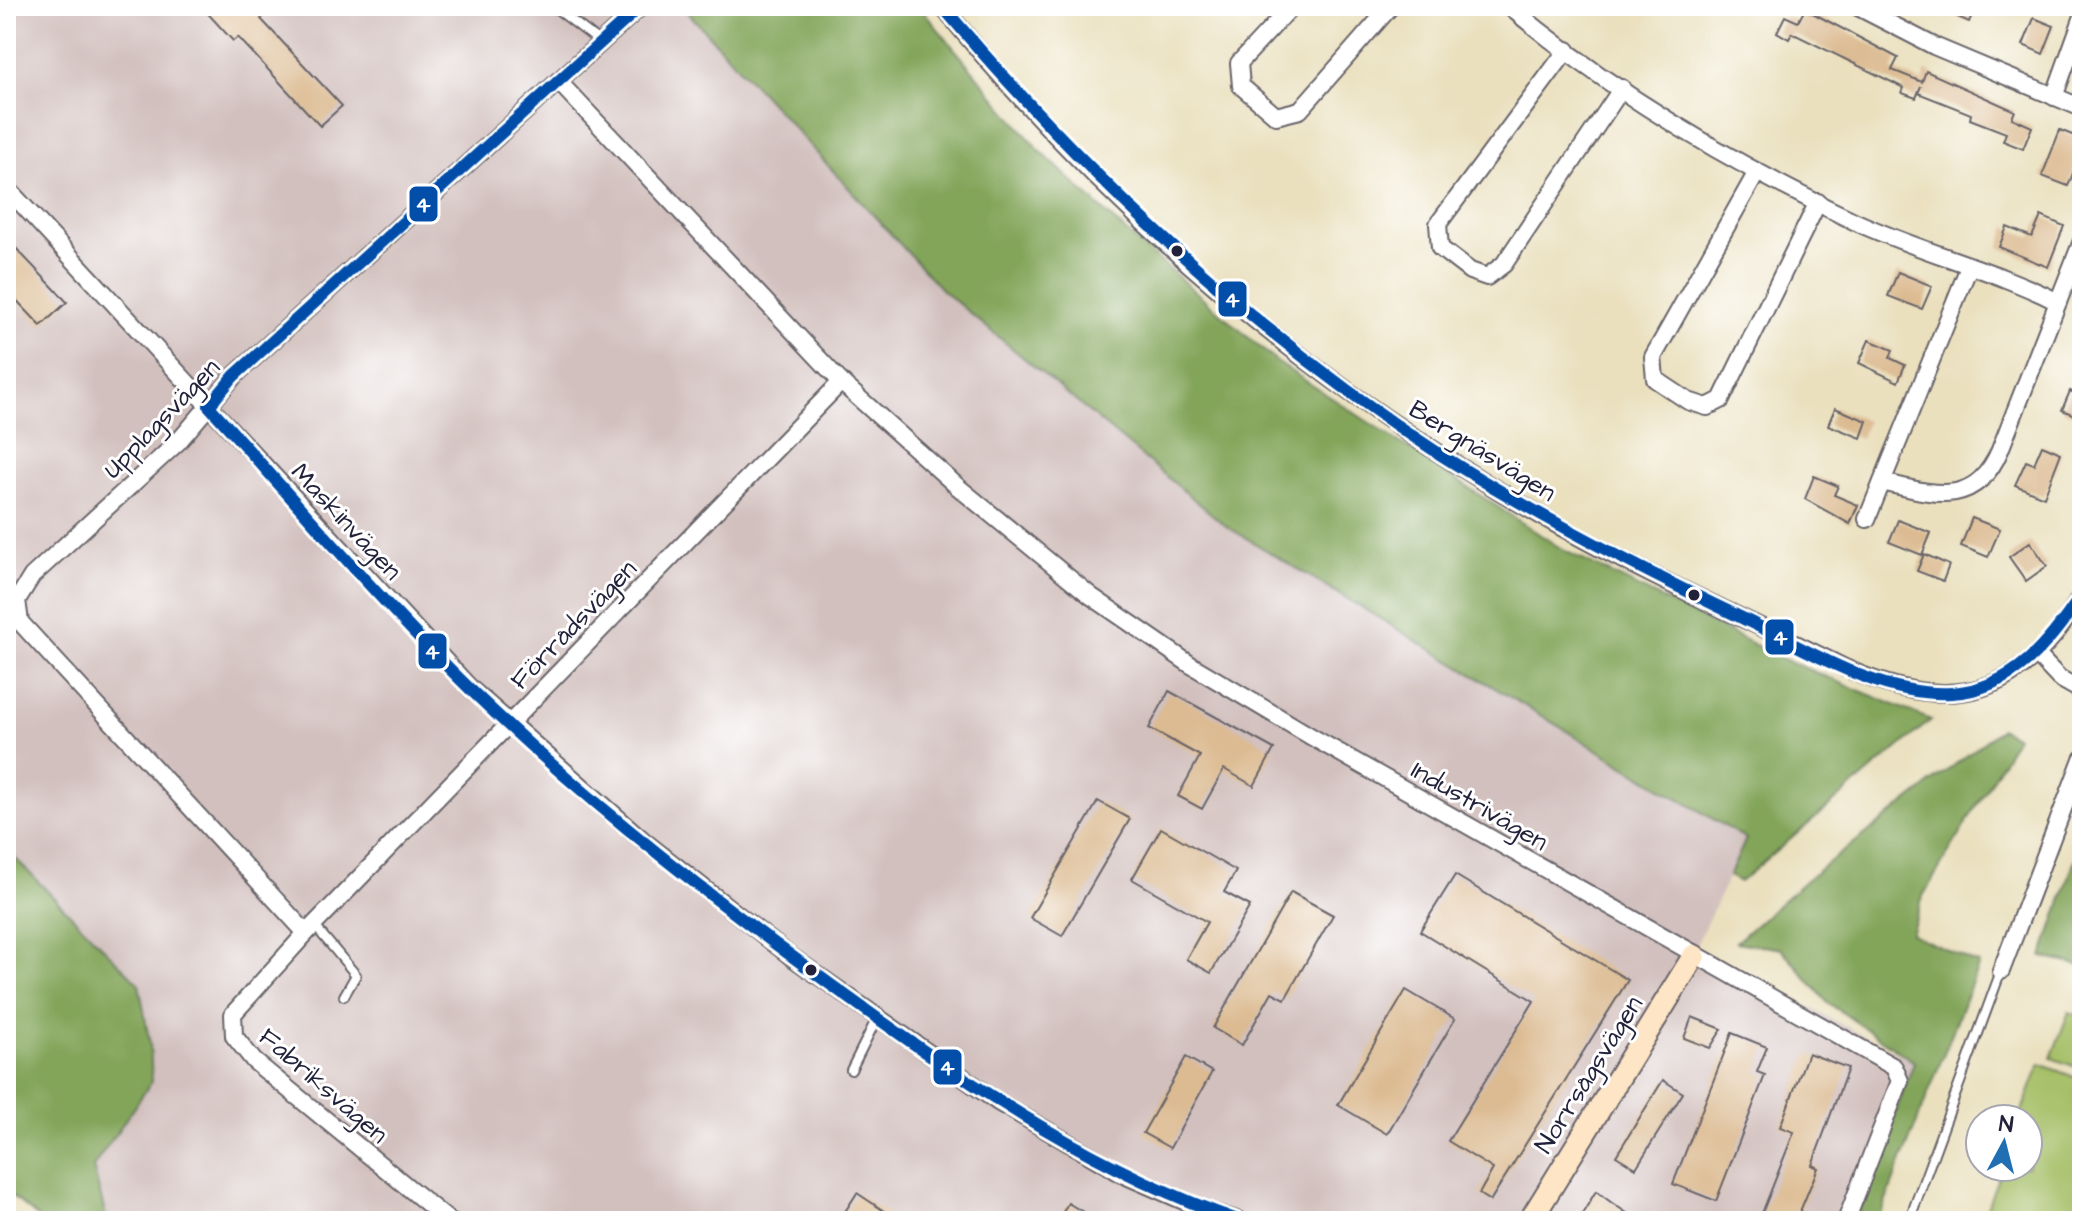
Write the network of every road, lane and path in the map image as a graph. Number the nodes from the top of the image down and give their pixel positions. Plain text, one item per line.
1 (553, 6) edge
2 (641, 6) edge
3 (942, 6) edge
4 (1292, 6) edge
5 (1391, 6) edge
6 (1509, 6) edge
7 (1856, 6) edge
8 (2082, 19) edge
9 (600, 42) junction
10 (1567, 50) junction
11 (558, 81) junction
12 (1622, 88) junction
13 (2054, 97) junction
14 (2082, 108) edge
15 (1757, 172) junction
16 (6, 187) edge
17 (1818, 202) junction
18 (2082, 241) edge
19 (1969, 267) junction
20 (2058, 302) junction
21 (841, 382) junction
22 (209, 406) junction
23 (1882, 482) junction
24 (1867, 519) dead end
25 (2082, 594) edge
26 (2038, 656) junction
27 (2082, 691) edge
28 (509, 724) junction
29 (2082, 759) edge
30 (310, 929) junction
31 (1694, 956) junction
32 (2001, 971) joint
33 (344, 996) dead end
34 (877, 1018) junction
35 (851, 1070) dead end
36 (449, 1221) edge
37 (1240, 1221) edge
38 (1530, 1221) edge
39 (1846, 1221) edge
40 (1909, 1221) edge

1 - 9 lane
2 - 9 street, Upplagsvägen
3 - 26 street, Bergnäsvägen
4 - 5 street
6 - 10 street
7 - 13 street
8 - 13 street
9 - 11 street, Upplagsvägen
10 - 12 street
10 - 12 street
11 - 21 street, Industrivägen
11 - 22 street, Upplagsvägen
12 - 15 street
13 - 14 street
15 - 17 street
15 - 17 street
16 - 22 street, Maskinvägen
17 - 19 street
18 - 20 street
19 - 20 street
19 - 23 street
20 - 23 street
21 - 28 street, Förrådsvägen
21 - 31 street, Industrivägen
22 - 28 street, Maskinvägen
22 - 30 street, Upplagsvägen
23 - 24 street
25 - 26 street, Bergnäsvägen
26 - 27 street
28 - 30 street, Förrådsvägen
28 - 34 street, Maskinvägen
29 - 32 street
30 - 33 lane
30 - 36 street, Fabriksvägen
31 - 38 street, Norrsågsvägen
31 - 39 street, Industrivägen
32 - 40 lane
34 - 35 lane
34 - 37 street, Maskinvägen

